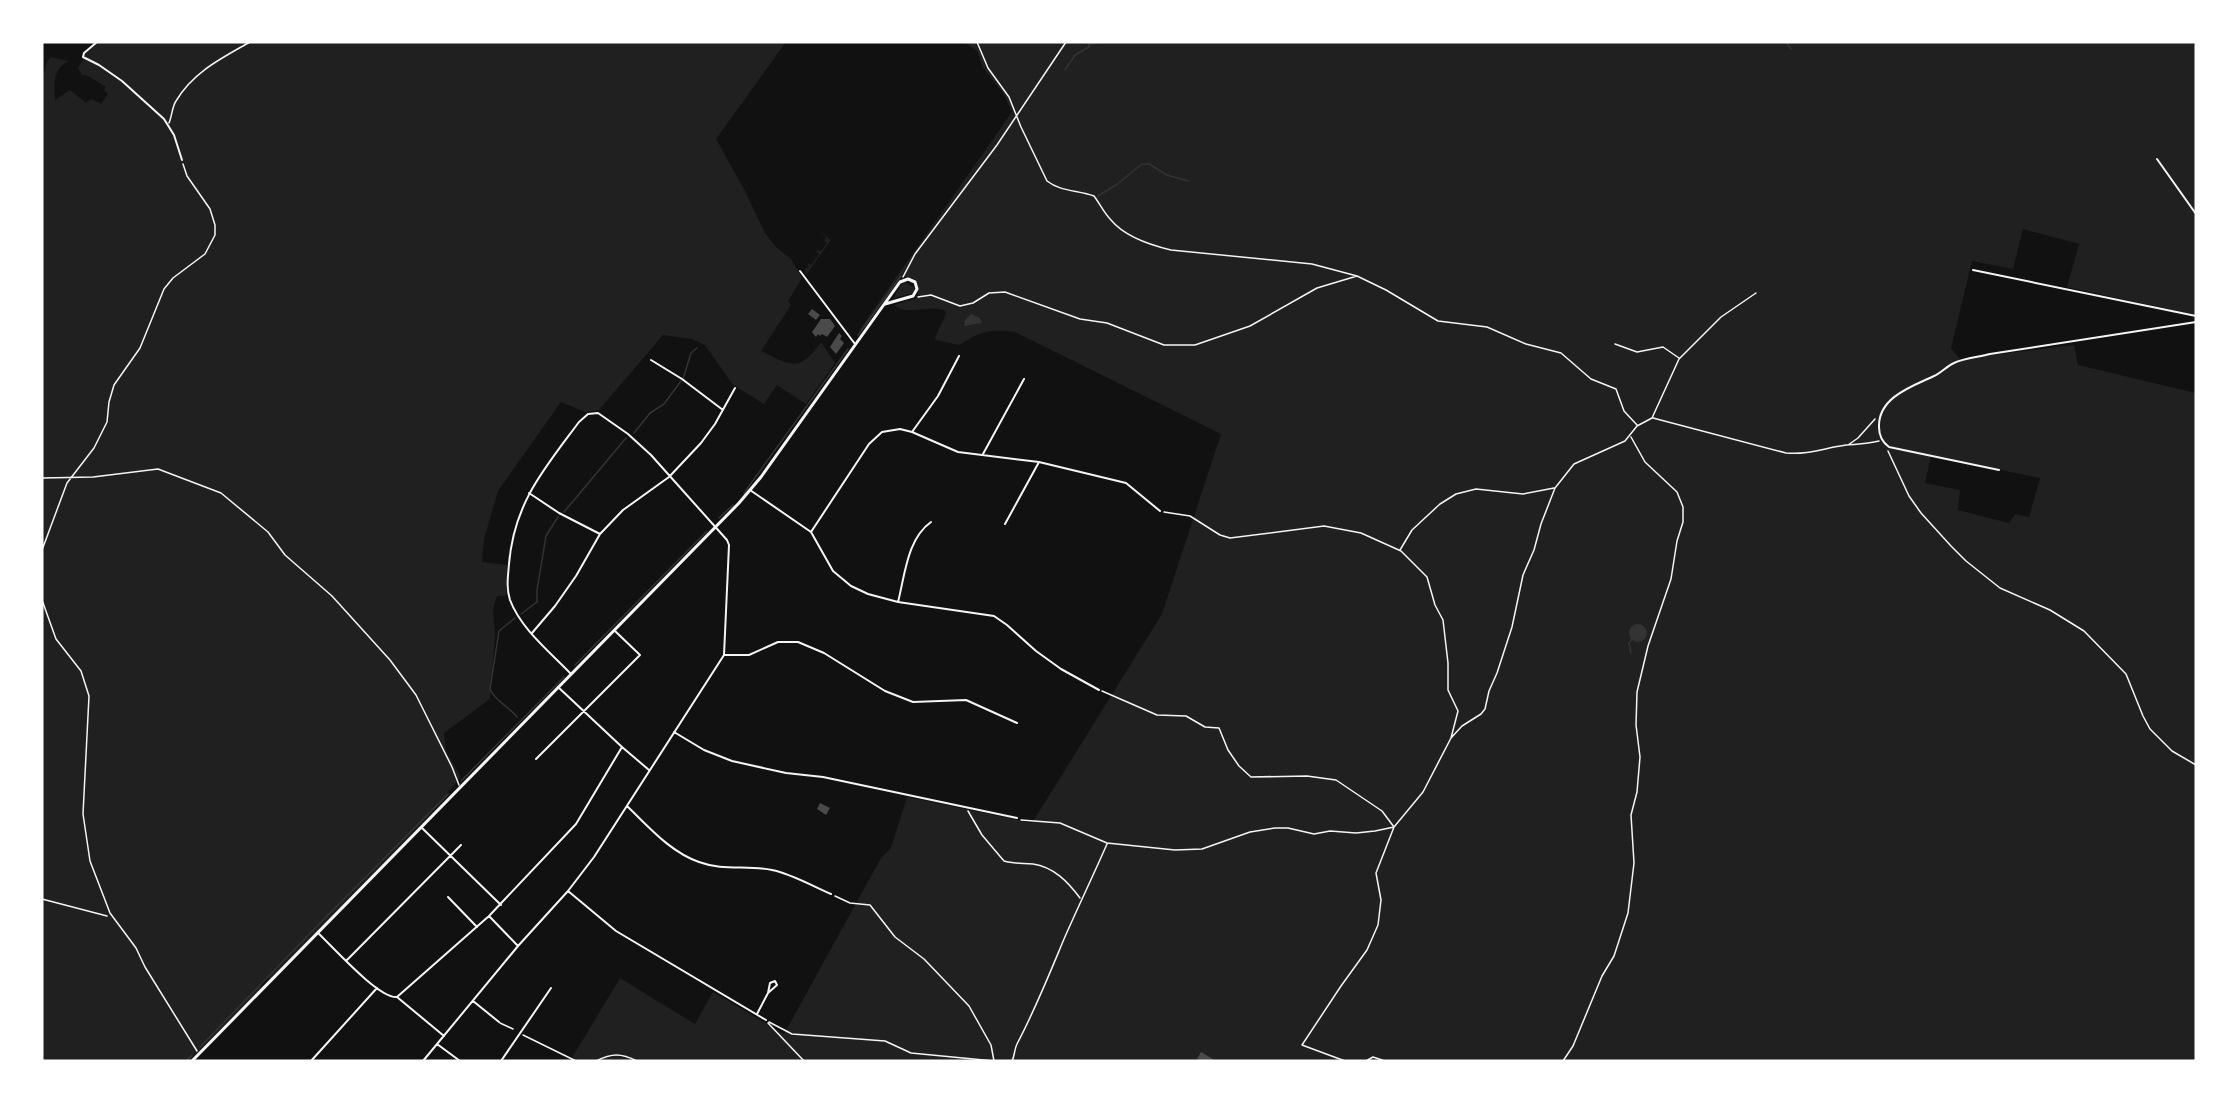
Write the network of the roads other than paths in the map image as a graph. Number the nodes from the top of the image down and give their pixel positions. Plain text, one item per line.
1 (97, 42) edge
2 (2157, 159) dead end
3 (182, 160) road end
4 (2196, 214) edge
5 (1973, 270) dead end
6 (800, 271) dead end
7 (885, 304) junction
8 (2196, 316) edge
9 (2196, 322) edge
10 (855, 344) junction
11 (959, 356) dead end
12 (651, 360) dead end
13 (1024, 379) dead end
14 (735, 388) dead end
15 (723, 410) junction
16 (912, 432) junction
17 (983, 454) junction
18 (1039, 462) junction
19 (1999, 470) dead end
20 (669, 477) junction
21 (750, 490) junction
22 (529, 493) junction
23 (1160, 511) road end
24 (931, 522) dead end
25 (1005, 524) dead end
26 (715, 527) junction
27 (810, 532) junction
28 (600, 534) junction
29 (898, 602) junction
30 (615, 631) junction
31 (532, 633) junction
32 (724, 655) junction
33 (571, 674) junction
34 (558, 687) junction
35 (1099, 690) road end
36 (584, 711) junction
37 (1017, 723) dead end
38 (674, 732) junction
39 (622, 747) junction
40 (536, 759) dead end
41 (649, 770) junction
42 (627, 806) junction
43 (1017, 819) road end
44 (421, 826) junction
45 (461, 845) dead end
46 (450, 856) junction
47 (568, 891) junction
48 (831, 894) road end
49 (448, 897) dead end
50 (501, 905) junction
51 (489, 916) junction
52 (477, 927) junction
53 (318, 933) junction
54 (518, 946) junction
55 (346, 960) junction
56 (377, 988) junction
57 (550, 988) dead end
58 (768, 993) dead end
59 (397, 997) junction
60 (473, 1001) junction
61 (757, 1014) junction
62 (766, 1020) road end
63 (499, 1022) joint
64 (513, 1029) dead end
65 (444, 1036) junction
66 (437, 1044) junction
67 (192, 1061) edge
68 (311, 1061) edge
69 (423, 1061) edge
70 (460, 1061) edge
71 (501, 1061) edge

1 - 3 street
2 - 4 street
5 - 8 street
6 - 10 street
7 - 7 street
7 - 10 street
9 - 19 street
10 - 21 street
11 - 16 street
12 - 15 street
13 - 17 street
14 - 15 street
15 - 20 street
16 - 17 street
16 - 27 street
17 - 18 street
18 - 23 street
18 - 25 street
20 - 22 street
20 - 26 street
20 - 28 street
21 - 26 street
21 - 27 street
22 - 28 street
22 - 31 street
24 - 29 street
26 - 30 street
26 - 32 street
27 - 29 street
28 - 31 street
29 - 35 street
30 - 33 street
30 - 36 street
31 - 33 street
32 - 37 street
32 - 38 street
33 - 34 street
34 - 36 street
34 - 44 street
36 - 39 street
36 - 40 street
38 - 41 street
38 - 43 street
39 - 41 street
39 - 50 street
41 - 42 street
42 - 47 street
42 - 48 street
44 - 46 street
44 - 53 street
45 - 46 street
46 - 50 street
46 - 55 street
47 - 54 street
47 - 61 street
49 - 52 street
50 - 51 street
51 - 52 street
51 - 54 street
52 - 59 street
53 - 55 street
53 - 67 street
54 - 60 street
55 - 56 street
56 - 59 street
56 - 68 street
57 - 71 street
58 - 61 street
59 - 65 street
60 - 63 street
60 - 65 street
61 - 62 street
63 - 64 street
65 - 66 street
66 - 69 street
66 - 70 street

